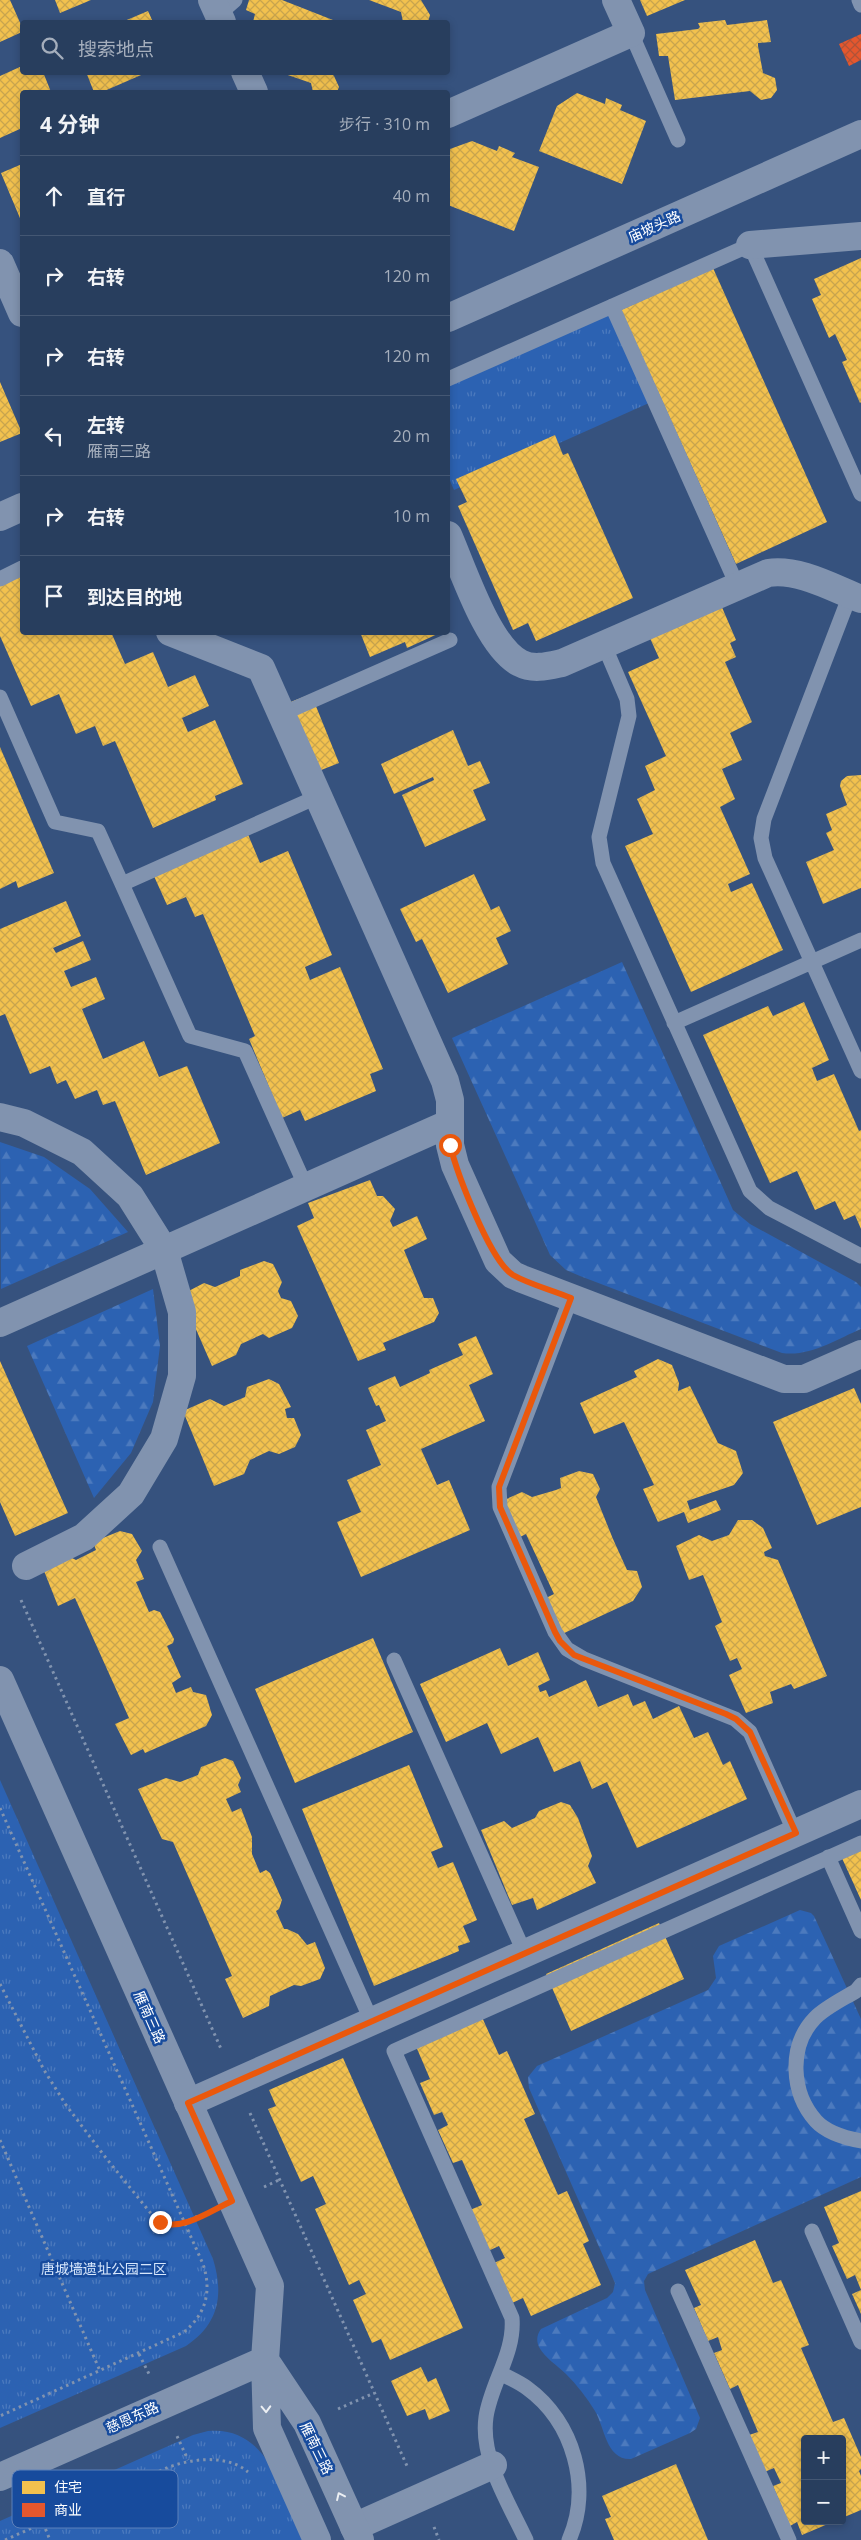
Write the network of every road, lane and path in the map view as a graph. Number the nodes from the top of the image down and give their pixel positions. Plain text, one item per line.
1 (616, 0) edge
2 (859, 0) edge
3 (861, 5) edge
4 (631, 33) junction
5 (246, 75) edge
6 (253, 90) edge
7 (450, 113) edge
8 (861, 134) edge
9 (678, 140) dead end
10 (861, 236) edge
11 (750, 245) junction
12 (0, 263) edge
13 (612, 306) junction
14 (20, 308) edge
15 (450, 317) edge
16 (450, 378) edge
17 (861, 494) edge
18 (20, 508) edge
19 (0, 517) edge
20 (450, 540) edge
21 (20, 569) edge
22 (0, 578) edge
23 (737, 585) junction
24 (855, 597) edge
25 (178, 635) edge
26 (450, 640) dead end
27 (604, 645) junction
28 (0, 697) edge
29 (282, 714) junction
30 (318, 796) junction
31 (122, 884) junction
32 (861, 940) edge
33 (811, 962) junction
34 (674, 1023) junction
35 (861, 1072) edge
36 (1, 1115) edge
37 (450, 1123) junction
38 (306, 1187) junction
39 (164, 1250) junction
40 (861, 1256) edge
41 (571, 1298) junction
42 (0, 1323) edge
43 (861, 1354) edge
44 (160, 1547) dead end
45 (26, 1566) dead end
46 (20, 1599) dead end
47 (394, 1660) dead end
48 (0, 1680) edge
49 (861, 1804) edge
50 (0, 1808) edge
51 (796, 1833) junction
52 (861, 1843) edge
53 (828, 1857) junction
54 (861, 1931) edge
55 (525, 1954) junction
56 (0, 1984) edge
57 (861, 1984) edge
58 (372, 2022) junction
59 (236, 2082) junction
60 (188, 2103) junction
61 (0, 2140) edge
62 (861, 2141) edge
63 (279, 2180) junction
64 (232, 2201) junction
65 (185, 2222) junction
66 (812, 2231) dead end
67 (678, 2291) dead end
68 (861, 2342) edge
69 (265, 2360) junction
70 (100, 2371) junction
71 (500, 2373) junction
72 (0, 2416) edge
73 (492, 2465) junction
74 (14, 2470) edge
75 (165, 2470) edge
76 (12, 2471) edge
77 (250, 2474) dead end
78 (0, 2476) edge
79 (420, 2497) junction
80 (32, 2528) edge
81 (45, 2528) edge
82 (357, 2533) edge
83 (4, 2540) edge
84 (50, 2540) edge
85 (316, 2540) edge
86 (439, 2540) edge
87 (526, 2540) edge
88 (569, 2540) edge
89 (789, 2540) edge

1 - 4 street
2 - 3 lane
4 - 7 street
4 - 9 lane
5 - 6 street
8 - 15 street, 庙坡头路
10 - 11 street
11 - 13 lane
11 - 17 lane
12 - 14 street
13 - 16 lane
13 - 23 lane
18 - 19 street
20 - 27 street
21 - 22 lane
23 - 24 street
23 - 27 street
24 - 33 lane
25 - 29 street
26 - 29 lane
27 - 34 lane
28 - 31 lane
29 - 30 street
30 - 31 lane
30 - 37 street
31 - 38 lane
32 - 33 lane
33 - 34 lane
33 - 35 lane
34 - 40 lane
36 - 39 street
37 - 38 street
37 - 41 street
38 - 39 street
39 - 42 street
39 - 45 street
41 - 43 street
41 - 51 lane
44 - 58 lane
46 - 59 path
47 - 55 lane
48 - 60 street, 雁南三路
49 - 51 street
50 - 65 path
51 - 55 street
52 - 53 lane
53 - 54 lane
53 - 71 lane
55 - 58 street
56 - 65 path
57 - 62 lane
58 - 59 street
59 - 60 street
59 - 63 path
60 - 64 street, 雁南三路
61 - 70 path
63 - 64 path
63 - 79 path
64 - 65 path
64 - 69 street, 雁南三路
65 - 70 path
66 - 68 lane
67 - 89 lane
69 - 74 street, 慈恩东路
82 -> 69 street, 雁南三路
69 -> 85 street, 雁南三路
70 - 72 path
71 - 73 lane
71 - 88 lane
73 - 79 street
73 - 87 lane
75 - 77 path
76 - 78 street, 慈恩东路
79 - 82 street
79 - 86 path
80 - 83 path
81 - 84 path

